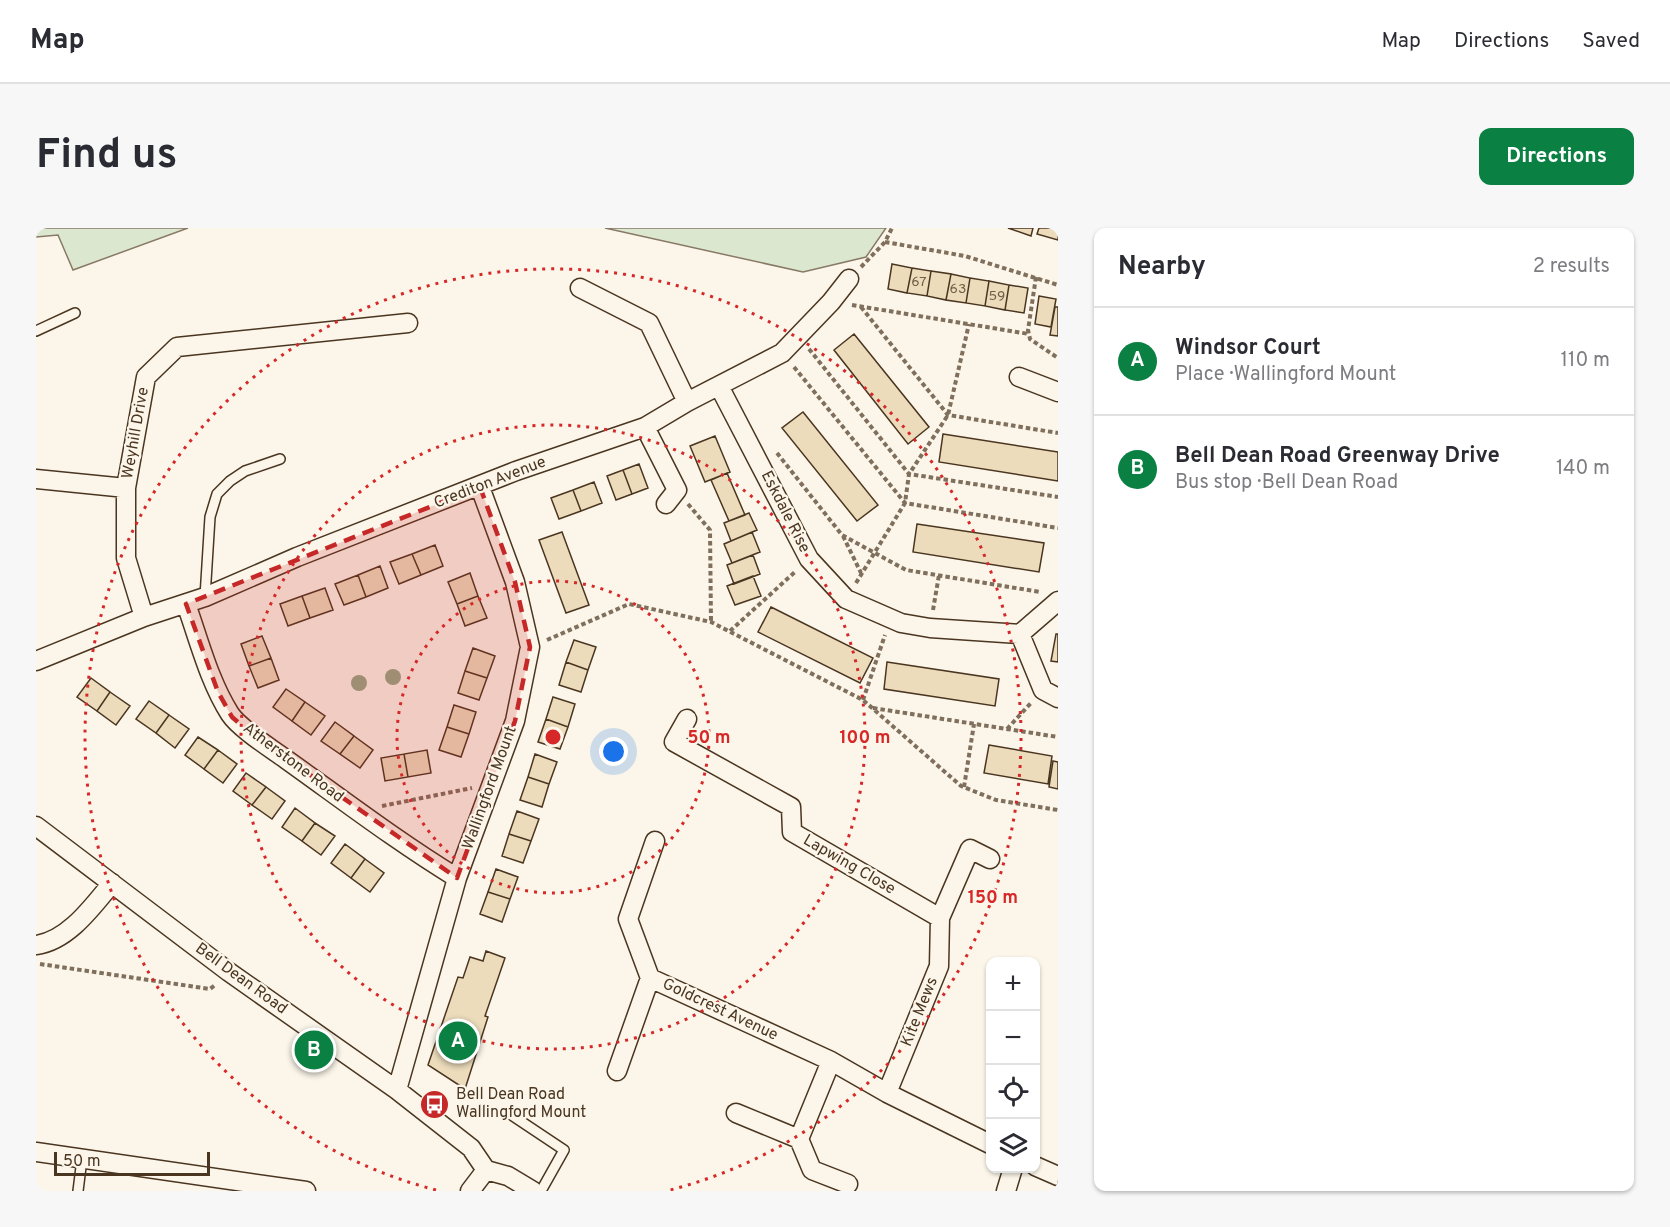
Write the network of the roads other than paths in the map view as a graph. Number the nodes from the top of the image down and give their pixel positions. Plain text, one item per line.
1 (849, 279) road end
2 (580, 288) dead end
3 (75, 313) dead end
4 (408, 323) dead end
5 (36, 331) edge
6 (1019, 377) dead end
7 (719, 386) junction
8 (1058, 392) edge
9 (687, 402) junction
10 (645, 427) junction
11 (280, 459) dead end
12 (36, 479) edge
13 (480, 487) junction
14 (126, 488) junction
15 (672, 497) road end
16 (205, 597) junction
17 (1053, 597) edge
18 (186, 604) junction
19 (144, 617) junction
20 (1020, 634) junction
21 (36, 661) edge
22 (1050, 694) edge
23 (687, 719) dead end
24 (36, 826) edge
25 (655, 841) dead end
26 (990, 859) dead end
27 (457, 878) junction
28 (112, 883) junction
29 (940, 918) junction
30 (36, 945) edge
31 (650, 978) junction
32 (831, 1060) junction
33 (617, 1071) dead end
34 (397, 1090) junction
35 (888, 1092) junction
36 (736, 1113) dead end
37 (513, 1116) dead end
38 (799, 1139) junction
39 (986, 1142) edge
40 (36, 1152) edge
41 (82, 1159) junction
42 (1040, 1168) edge
43 (486, 1170) junction
44 (1011, 1173) edge
45 (1058, 1176) edge
46 (848, 1184) dead end
47 (214, 1185) edge
48 (78, 1191) edge
49 (306, 1191) edge
50 (470, 1191) edge
51 (533, 1191) edge
52 (541, 1191) edge
53 (1006, 1191) edge

1 - 7 street, Crediton Avenue
2 - 9 street
3 - 5 lane
4 - 14 street, Weyhill Drive
6 - 8 street
7 - 9 street, Crediton Avenue
7 - 20 street, Eskdale Rise
9 - 10 street, Crediton Avenue
10 - 13 street, Crediton Avenue
10 - 15 street
11 - 16 lane
12 - 14 street
13 - 16 street, Crediton Avenue
13 - 27 street, Wallingford Mount
14 - 19 street, Weyhill Drive
16 - 18 street, Crediton Avenue
17 - 20 street
18 - 19 street, Crediton Avenue
18 - 27 street, Atherstone Road
19 - 21 street, Crediton Avenue
20 - 22 street
23 - 29 street, Lapwing Close
24 - 28 street, Bell Dean Road
25 - 31 street, Goldcrest Avenue
26 - 29 street, Kite Mews
27 - 34 street, Wallingford Mount
28 - 30 street
28 - 34 street, Bell Dean Road
29 - 35 street, Kite Mews
31 - 32 street, Goldcrest Avenue
31 - 33 street
32 - 35 street, Goldcrest Avenue
32 - 38 street
34 - 43 street, Bell Dean Road
35 - 39 street, Goldcrest Avenue
36 - 38 street
37 - 52 lane
38 - 46 street
40 - 41 street
41 - 47 street
41 - 48 lane
42 - 45 street
43 - 50 street
43 - 51 street
44 - 53 street
47 - 49 street

